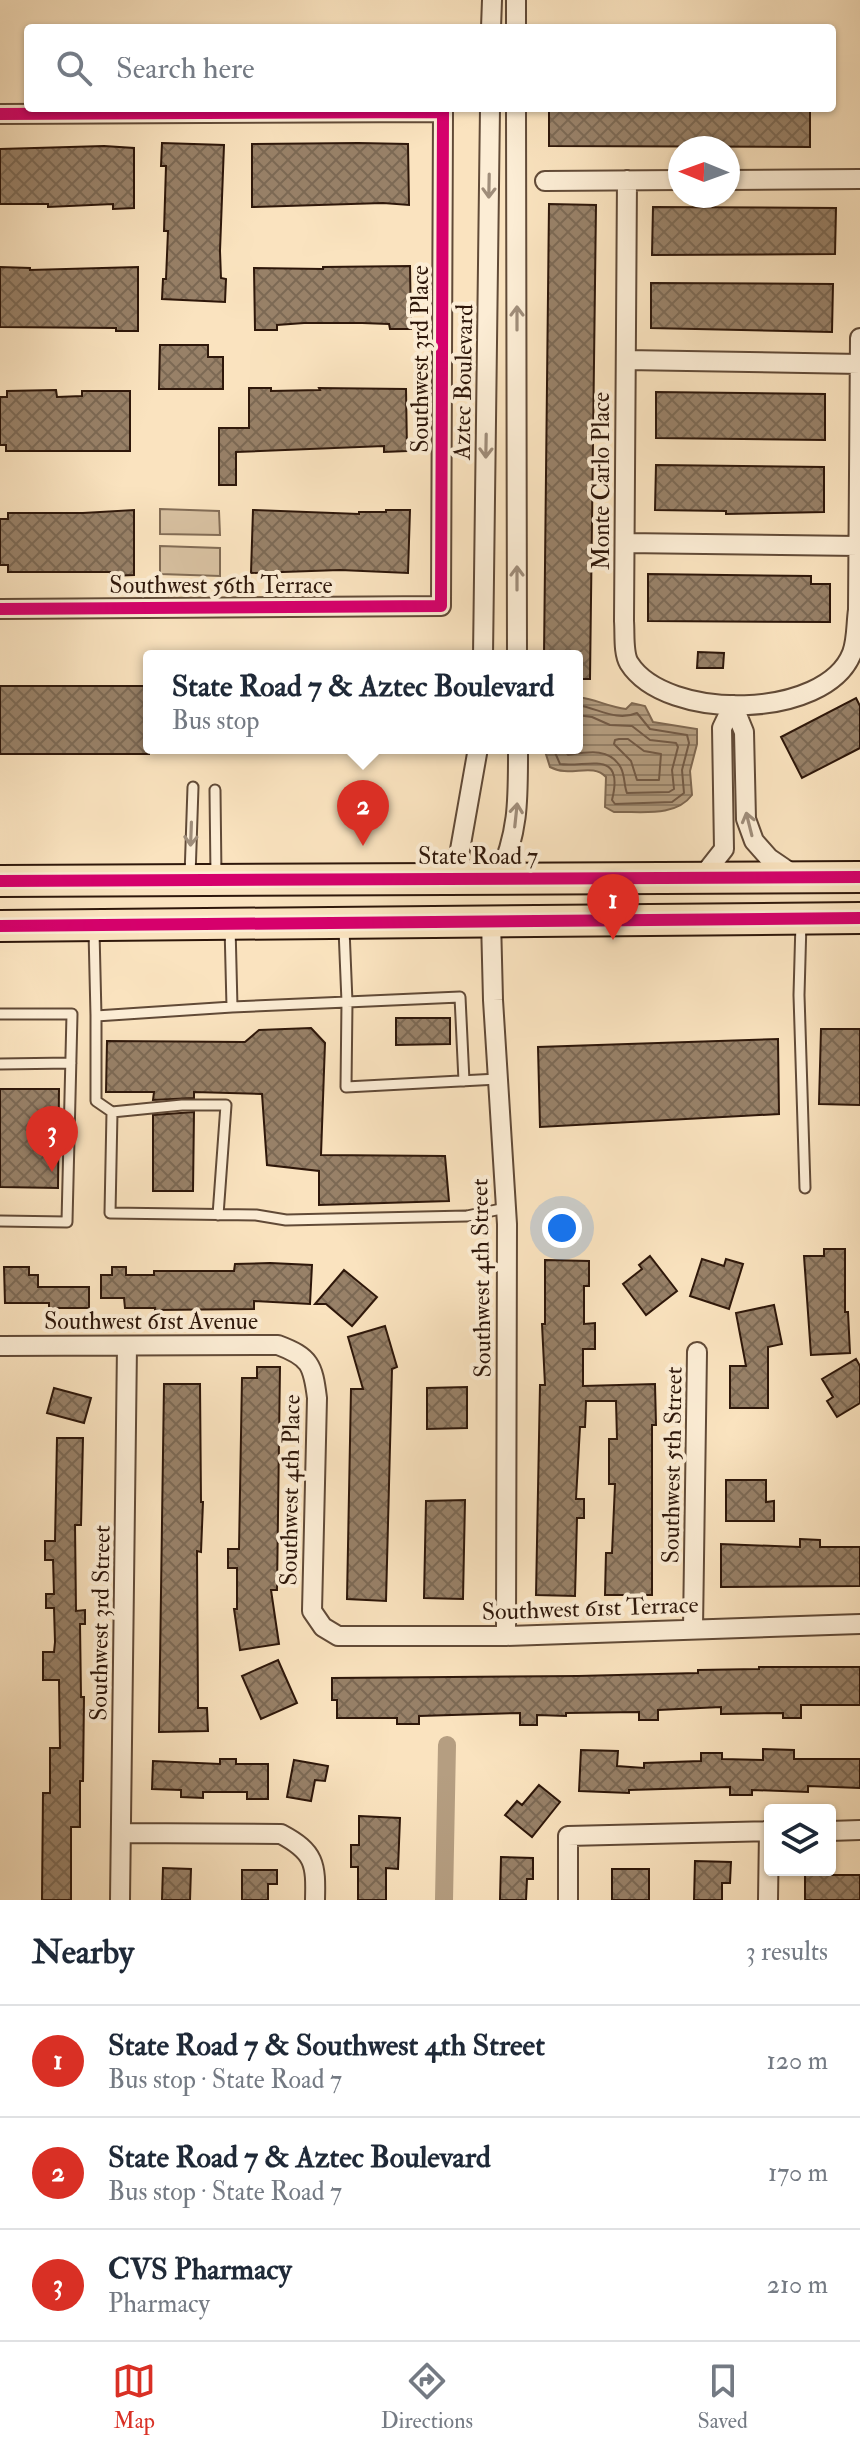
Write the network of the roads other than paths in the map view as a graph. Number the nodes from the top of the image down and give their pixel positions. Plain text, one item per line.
1 (492, 0) edge
2 (516, 0) edge
3 (491, 24) edge
4 (516, 24) edge
5 (490, 112) edge
6 (516, 112) edge
7 (0, 114) edge
8 (860, 179) edge
9 (627, 180) junction
10 (668, 180) edge
11 (740, 180) edge
12 (545, 181) dead end
13 (860, 338) edge
14 (626, 360) junction
15 (860, 364) edge
16 (625, 543) junction
17 (858, 546) edge
18 (441, 606) joint
19 (0, 609) edge
20 (483, 650) edge
21 (517, 650) edge
22 (733, 705) junction
23 (477, 754) edge
24 (518, 754) edge
25 (722, 759) junction
26 (745, 759) junction
27 (193, 787) dead end
28 (215, 790) dead end
29 (702, 877) junction
30 (797, 877) junction
31 (860, 877) edge
32 (455, 878) junction
33 (562, 878) junction
34 (498, 879) junction
35 (203, 880) junction
36 (0, 881) edge
37 (801, 918) junction
38 (860, 918) edge
39 (491, 920) junction
40 (410, 921) junction
41 (344, 922) junction
42 (230, 923) junction
43 (93, 925) junction
44 (0, 926) edge
45 (347, 1002) junction
46 (232, 1007) junction
47 (0, 1014) edge
48 (96, 1016) junction
49 (71, 1063) junction
50 (0, 1064) edge
51 (498, 1079) junction
52 (464, 1081) junction
53 (112, 1112) junction
54 (805, 1188) dead end
55 (506, 1208) junction
56 (218, 1215) junction
57 (0, 1221) edge
58 (0, 1346) edge
59 (127, 1346) junction
60 (697, 1352) dead end
61 (301, 1354) joint
62 (860, 1624) edge
63 (323, 1627) joint
64 (693, 1628) junction
65 (506, 1636) junction
66 (860, 1830) edge
67 (764, 1831) edge
68 (836, 1831) edge
69 (121, 1833) junction
70 (769, 1876) edge
71 (120, 1900) edge
72 (315, 1900) edge
73 (568, 1900) edge
74 (768, 1900) edge

1 - 3 street
2 - 4 street
5 -> 20 street, Aztec Boulevard
21 -> 6 street
7 - 18 street, Southwest 3rd Place
8 - 11 street
9 - 10 street
9 - 12 street
9 - 14 street, Monte Carlo Place
13 - 15 street, Monte Carlo Place
14 - 15 street
14 - 16 street, Monte Carlo Place
15 - 17 street, Monte Carlo Place
16 - 17 street
16 - 22 street, Monte Carlo Place
17 - 22 street, Monte Carlo Place
18 - 19 street, Southwest 56th Terrace
22 - 25 street
22 - 26 street
23 - 32 street
34 -> 24 street
25 - 26 lane
25 - 29 street
30 -> 26 street
27 -> 35 lane
28 - 35 lane
29 - 30 main road, State Road 7
29 - 33 main road, State Road 7
30 - 31 main road, State Road 7
32 - 34 main road, State Road 7
32 - 35 main road, State Road 7
33 - 34 main road, State Road 7
33 - 39 main road
34 - 40 main road
35 - 36 main road, State Road 7
37 - 38 main road
37 - 39 main road
37 - 54 lane
39 - 40 main road
39 - 51 street, Southwest 4th Street
40 - 41 main road
41 - 42 main road
41 - 45 lane
42 - 43 main road
42 - 46 lane
43 - 44 main road
43 - 48 lane
45 - 46 lane
45 - 52 lane
45 - 52 lane
46 - 48 lane
47 - 49 lane
48 - 53 lane
49 - 50 lane
49 - 57 lane
51 - 52 lane
51 - 55 street, Southwest 4th Street
53 - 56 lane
53 - 56 lane
55 - 56 lane
55 - 65 street, Southwest 4th Street
58 - 59 street, Southwest 61st Avenue
59 - 61 street, Southwest 61st Avenue
59 - 69 street, Southwest 3rd Street
60 - 64 street, Southwest 5th Street
61 - 63 street, Southwest 4th Place
62 - 64 street, Southwest 61st Terrace
63 - 65 street, Southwest 61st Terrace
64 - 65 street, Southwest 61st Terrace
66 - 68 street
67 - 73 street
69 - 71 street, Southwest 3rd Street
69 - 72 street
70 - 74 street

